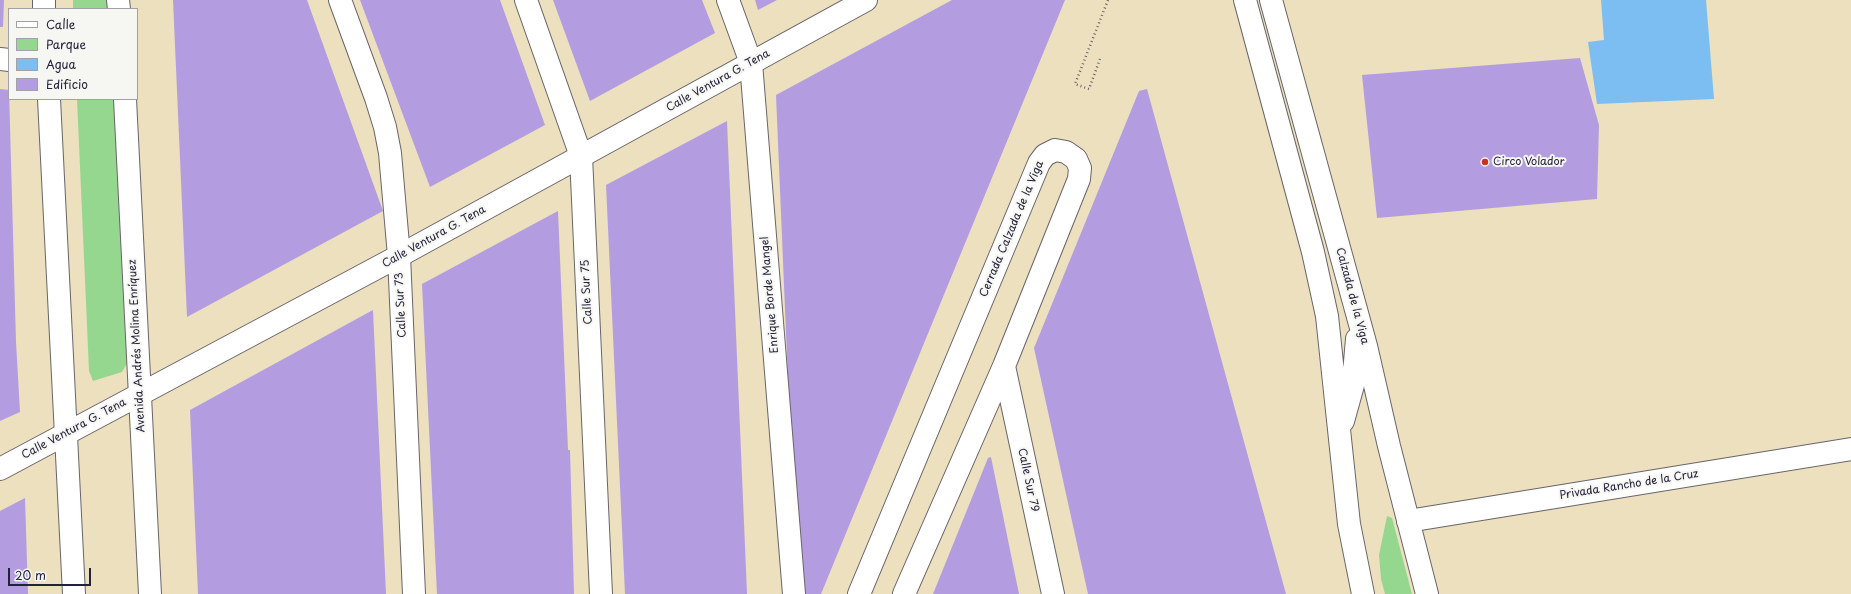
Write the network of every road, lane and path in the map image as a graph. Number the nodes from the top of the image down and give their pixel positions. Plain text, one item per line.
1 (340, 0) edge
2 (526, 0) edge
3 (728, 0) edge
4 (866, 0) edge
5 (1108, 0) edge
6 (1244, 0) edge
7 (1271, 0) edge
8 (1100, 59) dead end
9 (751, 63) junction
10 (49, 100) edge
11 (124, 100) edge
12 (581, 156) junction
13 (399, 256) junction
14 (1357, 314) junction
15 (1004, 366) junction
16 (140, 394) junction
17 (1340, 431) junction
18 (66, 433) junction
19 (1851, 449) edge
20 (0, 469) edge
21 (1408, 521) junction
22 (74, 594) edge
23 (150, 594) edge
24 (414, 594) edge
25 (601, 594) edge
26 (794, 594) edge
27 (859, 594) edge
28 (904, 594) edge
29 (1053, 594) edge
30 (1363, 594) edge
31 (1427, 594) edge

1 - 13 street, Calle Sur 73
2 - 12 street, Calle Sur 75
3 - 9 street, Enrique Borde Mangel
4 - 9 street, Calle Ventura G. Tena
5 - 8 path
6 - 17 street
7 - 14 street, Calzada de la Viga
9 - 12 street, Calle Ventura G. Tena
9 - 26 street, Enrique Borde Mangel
10 - 18 street
11 - 16 street, Avenida Andrés Molina Enríquez
12 - 13 street, Calle Ventura G. Tena
12 - 25 street, Calle Sur 75
13 - 16 street, Calle Ventura G. Tena
13 - 24 street, Calle Sur 73
14 - 17 street
14 - 21 street, Calzada de la Viga
15 - 27 street, Cerrada Calzada de la Viga
15 - 28 street, Cerrada Calzada de la Viga
15 - 29 street, Calle Sur 79
16 - 18 street, Calle Ventura G. Tena
16 - 23 street, Avenida Andrés Molina Enríquez
17 - 30 street
18 - 20 street, Calle Ventura G. Tena
18 - 22 street
19 - 21 street, Privada Rancho de la Cruz
21 - 31 street, Calzada de la Viga

